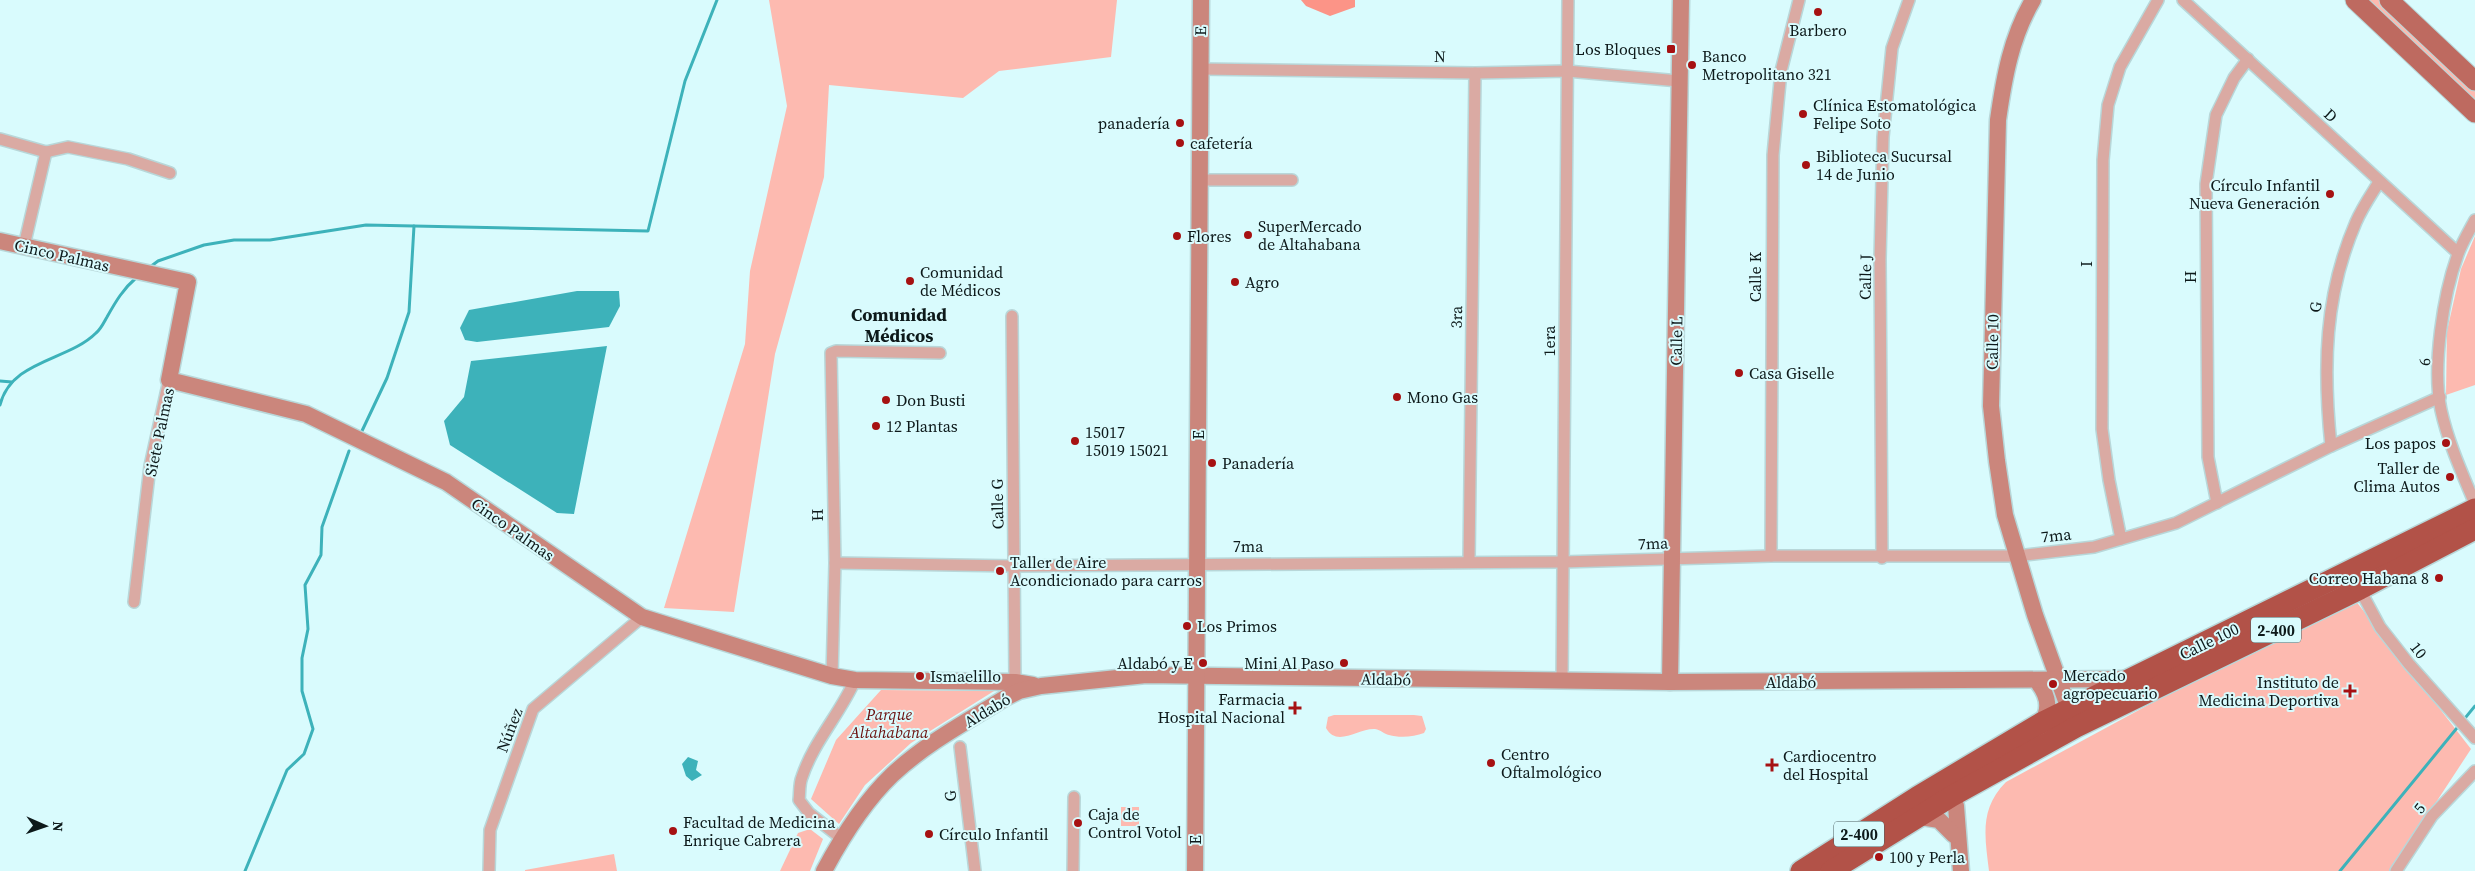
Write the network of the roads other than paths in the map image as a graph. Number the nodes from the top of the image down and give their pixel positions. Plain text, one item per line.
1 (1201, 0) edge
2 (1568, 0) edge
3 (1681, 0) edge
4 (1799, 0) edge
5 (1909, 0) edge
6 (2032, 0) edge
7 (2158, 0) edge
8 (2183, 0) edge
9 (2355, 0) edge
10 (2389, 0) edge
11 (2248, 59) junction
12 (1200, 69) junction
13 (1567, 71) junction
14 (1475, 73) junction
15 (1680, 81) junction
16 (2475, 81) edge
17 (2475, 113) edge
18 (0, 139) edge
19 (46, 152) junction
20 (170, 173) dead end
21 (1199, 180) junction
22 (1292, 180) dead end
23 (2379, 182) junction
24 (2475, 220) edge
25 (0, 241) edge
26 (24, 246) junction
27 (2458, 253) junction
28 (168, 278) joint
29 (1012, 316) dead end
30 (940, 353) dead end
31 (169, 380) junction
32 (2440, 397) junction
33 (2331, 446) junction
34 (2217, 503) junction
35 (2475, 504) edge
36 (2475, 509) edge
37 (2475, 529) edge
38 (2121, 539) junction
39 (1771, 556) junction
40 (2017, 556) junction
41 (1882, 558) junction
42 (1673, 559) junction
43 (835, 562) junction
44 (1469, 562) junction
45 (1563, 562) junction
46 (1197, 563) junction
47 (1014, 566) junction
48 (2356, 580) junction
49 (134, 602) dead end
50 (642, 617) junction
51 (2047, 650) junction
52 (832, 676) junction
53 (1196, 676) junction
54 (2132, 679) junction
55 (855, 680) junction
56 (2057, 680) junction
57 (1562, 682) junction
58 (1670, 682) junction
59 (2032, 682) junction
60 (1017, 686) junction
61 (1041, 686) joint
62 (2072, 718) junction
63 (2042, 723) junction
64 (2475, 738) edge
65 (960, 747) dead end
66 (2475, 771) edge
67 (1980, 780) junction
68 (1949, 788) junction
69 (1074, 797) dead end
70 (1920, 817) junction
71 (1956, 835) junction
72 (841, 838) junction
73 (489, 871) edge
74 (824, 871) edge
75 (975, 871) edge
76 (1073, 871) edge
77 (1195, 871) edge
78 (1801, 871) edge
79 (1831, 871) edge
80 (1960, 871) edge
81 (2396, 871) edge

1 - 12 street, E
2 - 13 street, 1era
3 - 15 street, Calle L
4 - 39 street, Calle K
5 - 41 street, Calle J
6 - 40 street, Calle 10
7 - 38 street, I
8 - 11 street, D
9 - 17 main road
10 - 16 main road
11 - 23 street, D
11 - 34 street, H
12 - 14 street, N
12 - 21 street, E
13 - 14 street, N
13 - 15 street, N
13 - 45 street, 1era
14 - 44 street, 3ra
15 - 42 street, Calle L
18 - 19 street
19 - 20 street
19 - 26 street
21 - 22 street
21 - 46 street, E
23 - 27 street, D
23 - 33 street, G
24 - 27 street, 6
25 - 26 street, Cinco Palmas
26 - 28 street, Cinco Palmas
27 - 32 street, 6
28 - 31 street, Siete Palmas
29 - 47 street, Calle G
30 - 43 street, H
31 - 49 street, Siete Palmas
31 - 50 street, Cinco Palmas
32 - 33 street, 7ma
32 - 35 street, 6
33 - 34 street, 7ma
34 - 38 street, 7ma
36 - 48 highway, Calle 100 / 2-400
37 - 48 highway, Calle 100 / 2-400
38 - 40 street, 7ma
39 - 41 street, 7ma
39 - 42 street, 7ma
40 - 41 street, 7ma
40 - 51 street, Calle 10
42 - 45 street, 7ma
42 - 58 street, Calle L
43 - 47 street, 7ma
43 - 52 street, H
44 - 45 street, 7ma
44 - 46 street, 7ma
45 - 57 street, 1era
46 - 47 street, 7ma
46 - 53 street, E
47 - 60 street, Calle G
48 - 54 highway, Calle 100 / 2-400
48 - 62 highway, Calle 100 / 2-400
48 - 64 street, 10
50 - 52 street, Cinco Palmas
50 - 73 street, Núñez
51 - 56 street, Calle 10
51 - 59 street
52 - 55 street, Cinco Palmas
53 - 57 street, Aldabó
53 - 61 street, Aldabó
53 - 77 street, E
54 - 56 street, Aldabó
54 - 62 highway, Calle 100 / 2-400
55 - 60 street, Cinco Palmas
55 - 72 street
56 - 59 street, Aldabó
56 - 62 street, Calle 10
57 - 58 street, Aldabó
58 - 59 street, Aldabó
59 - 62 street
59 - 63 street
60 - 61 street, Cinco Palmas
60 - 72 street, Aldabó
62 - 63 highway, Calle 100 / 2-400
62 - 67 highway, Calle 100 / 2-400
63 - 68 highway, Calle 100 / 2-400
65 - 75 street, G
66 - 81 street, 5
67 - 68 highway, Calle 100 / 2-400
67 - 71 street
68 - 70 highway, 2-400
68 - 71 street
68 - 78 highway, 2-400
69 - 76 street
70 - 71 street
70 - 79 highway, 2-400
71 - 80 street
72 - 74 street, Aldabó

